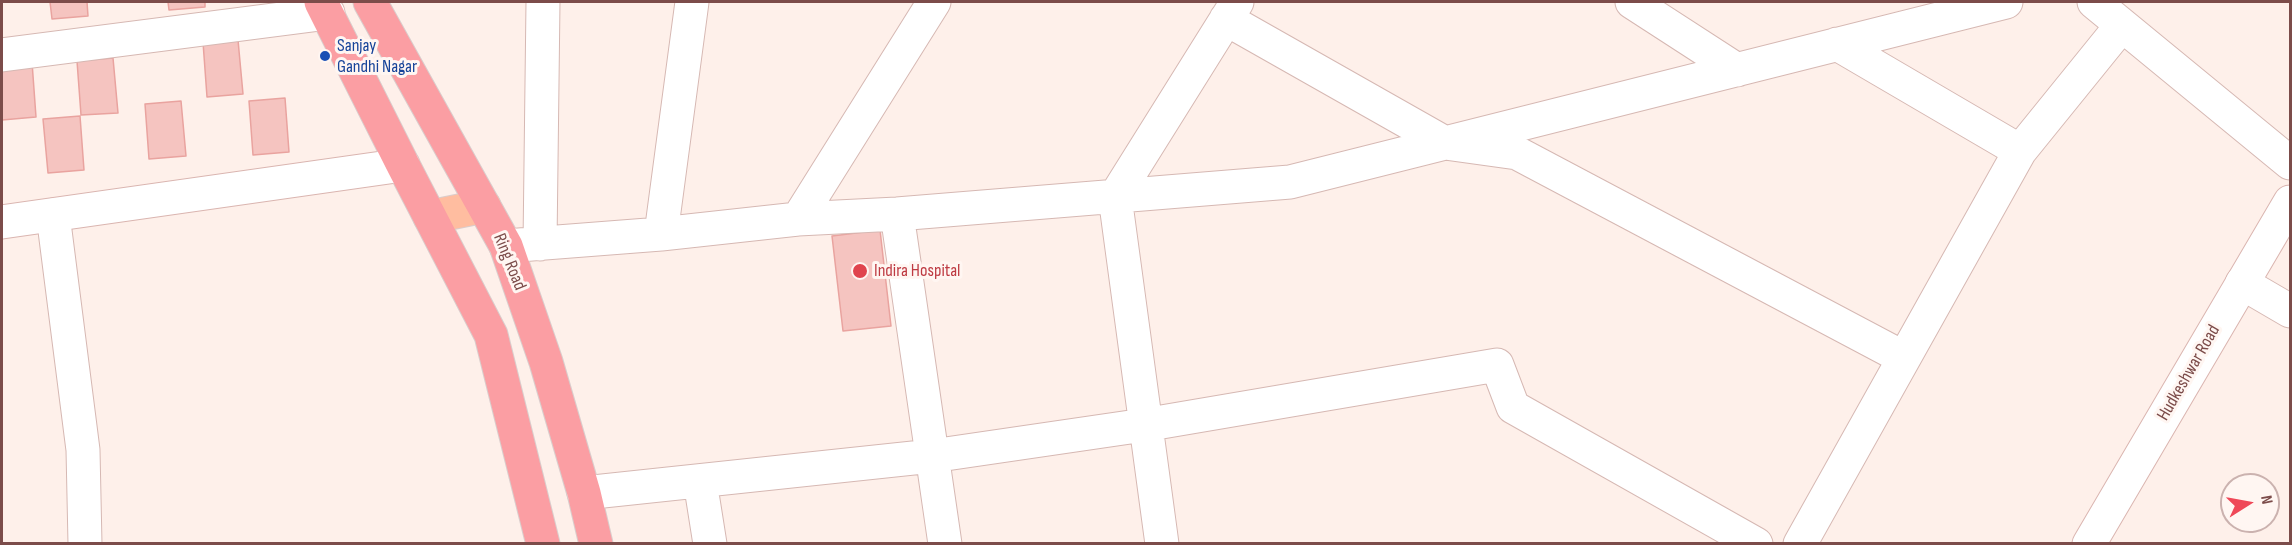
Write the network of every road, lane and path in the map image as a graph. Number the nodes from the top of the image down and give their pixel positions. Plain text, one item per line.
1 (370, 2) edge
2 (543, 2) edge
3 (692, 2) edge
4 (934, 2) edge
5 (1632, 2) edge
6 (2006, 2) edge
7 (2094, 2) edge
8 (325, 7) edge
9 (1232, 10) edge
10 (2122, 26) junction
11 (1837, 44) junction
12 (2, 55) edge
13 (1737, 70) junction
14 (1445, 143) junction
15 (2020, 151) junction
16 (2290, 163) edge
17 (403, 165) junction
18 (1115, 197) junction
19 (2290, 202) edge
20 (484, 206) junction
21 (897, 214) junction
22 (53, 215) junction
23 (430, 217) junction
24 (798, 219) junction
25 (2, 222) edge
26 (661, 234) junction
27 (540, 244) junction
28 (506, 246) junction
29 (2242, 282) junction
30 (2290, 311) edge
31 (1904, 358) junction
32 (1144, 425) junction
33 (932, 456) junction
34 (700, 481) junction
35 (584, 493) junction
36 (85, 543) edge
37 (543, 543) edge
38 (596, 543) edge
39 (711, 543) edge
40 (945, 543) edge
41 (1162, 543) edge
42 (1756, 543) edge
43 (1800, 543) edge
44 (2089, 543) edge

1 - 20 highway, Ring Road
2 - 27 street
3 - 26 street
4 - 24 street
5 - 13 street
6 - 11 street
7 - 10 street
8 - 12 street
8 - 17 highway
9 - 14 street
9 - 18 street
10 - 15 street
10 - 16 street
11 - 13 street
11 - 15 street
13 - 14 street
14 - 18 street
14 - 31 street
15 - 31 street
17 - 22 street
17 - 23 highway
18 - 21 street
18 - 32 street
19 - 29 street, Hudkeshwar Road
20 - 23 main road
20 - 28 highway, Ring Road
21 - 24 street
21 - 33 street
22 - 25 street
22 - 36 street
23 - 37 highway
24 - 26 street
26 - 27 street
27 - 28 street
28 - 35 highway, Ring Road
29 - 30 street
29 - 44 street, Hudkeshwar Road
31 - 43 street
32 - 33 street
32 - 41 street
32 - 42 street
33 - 34 street
33 - 40 street
34 - 35 street
34 - 39 street
35 - 38 highway, Ring Road

